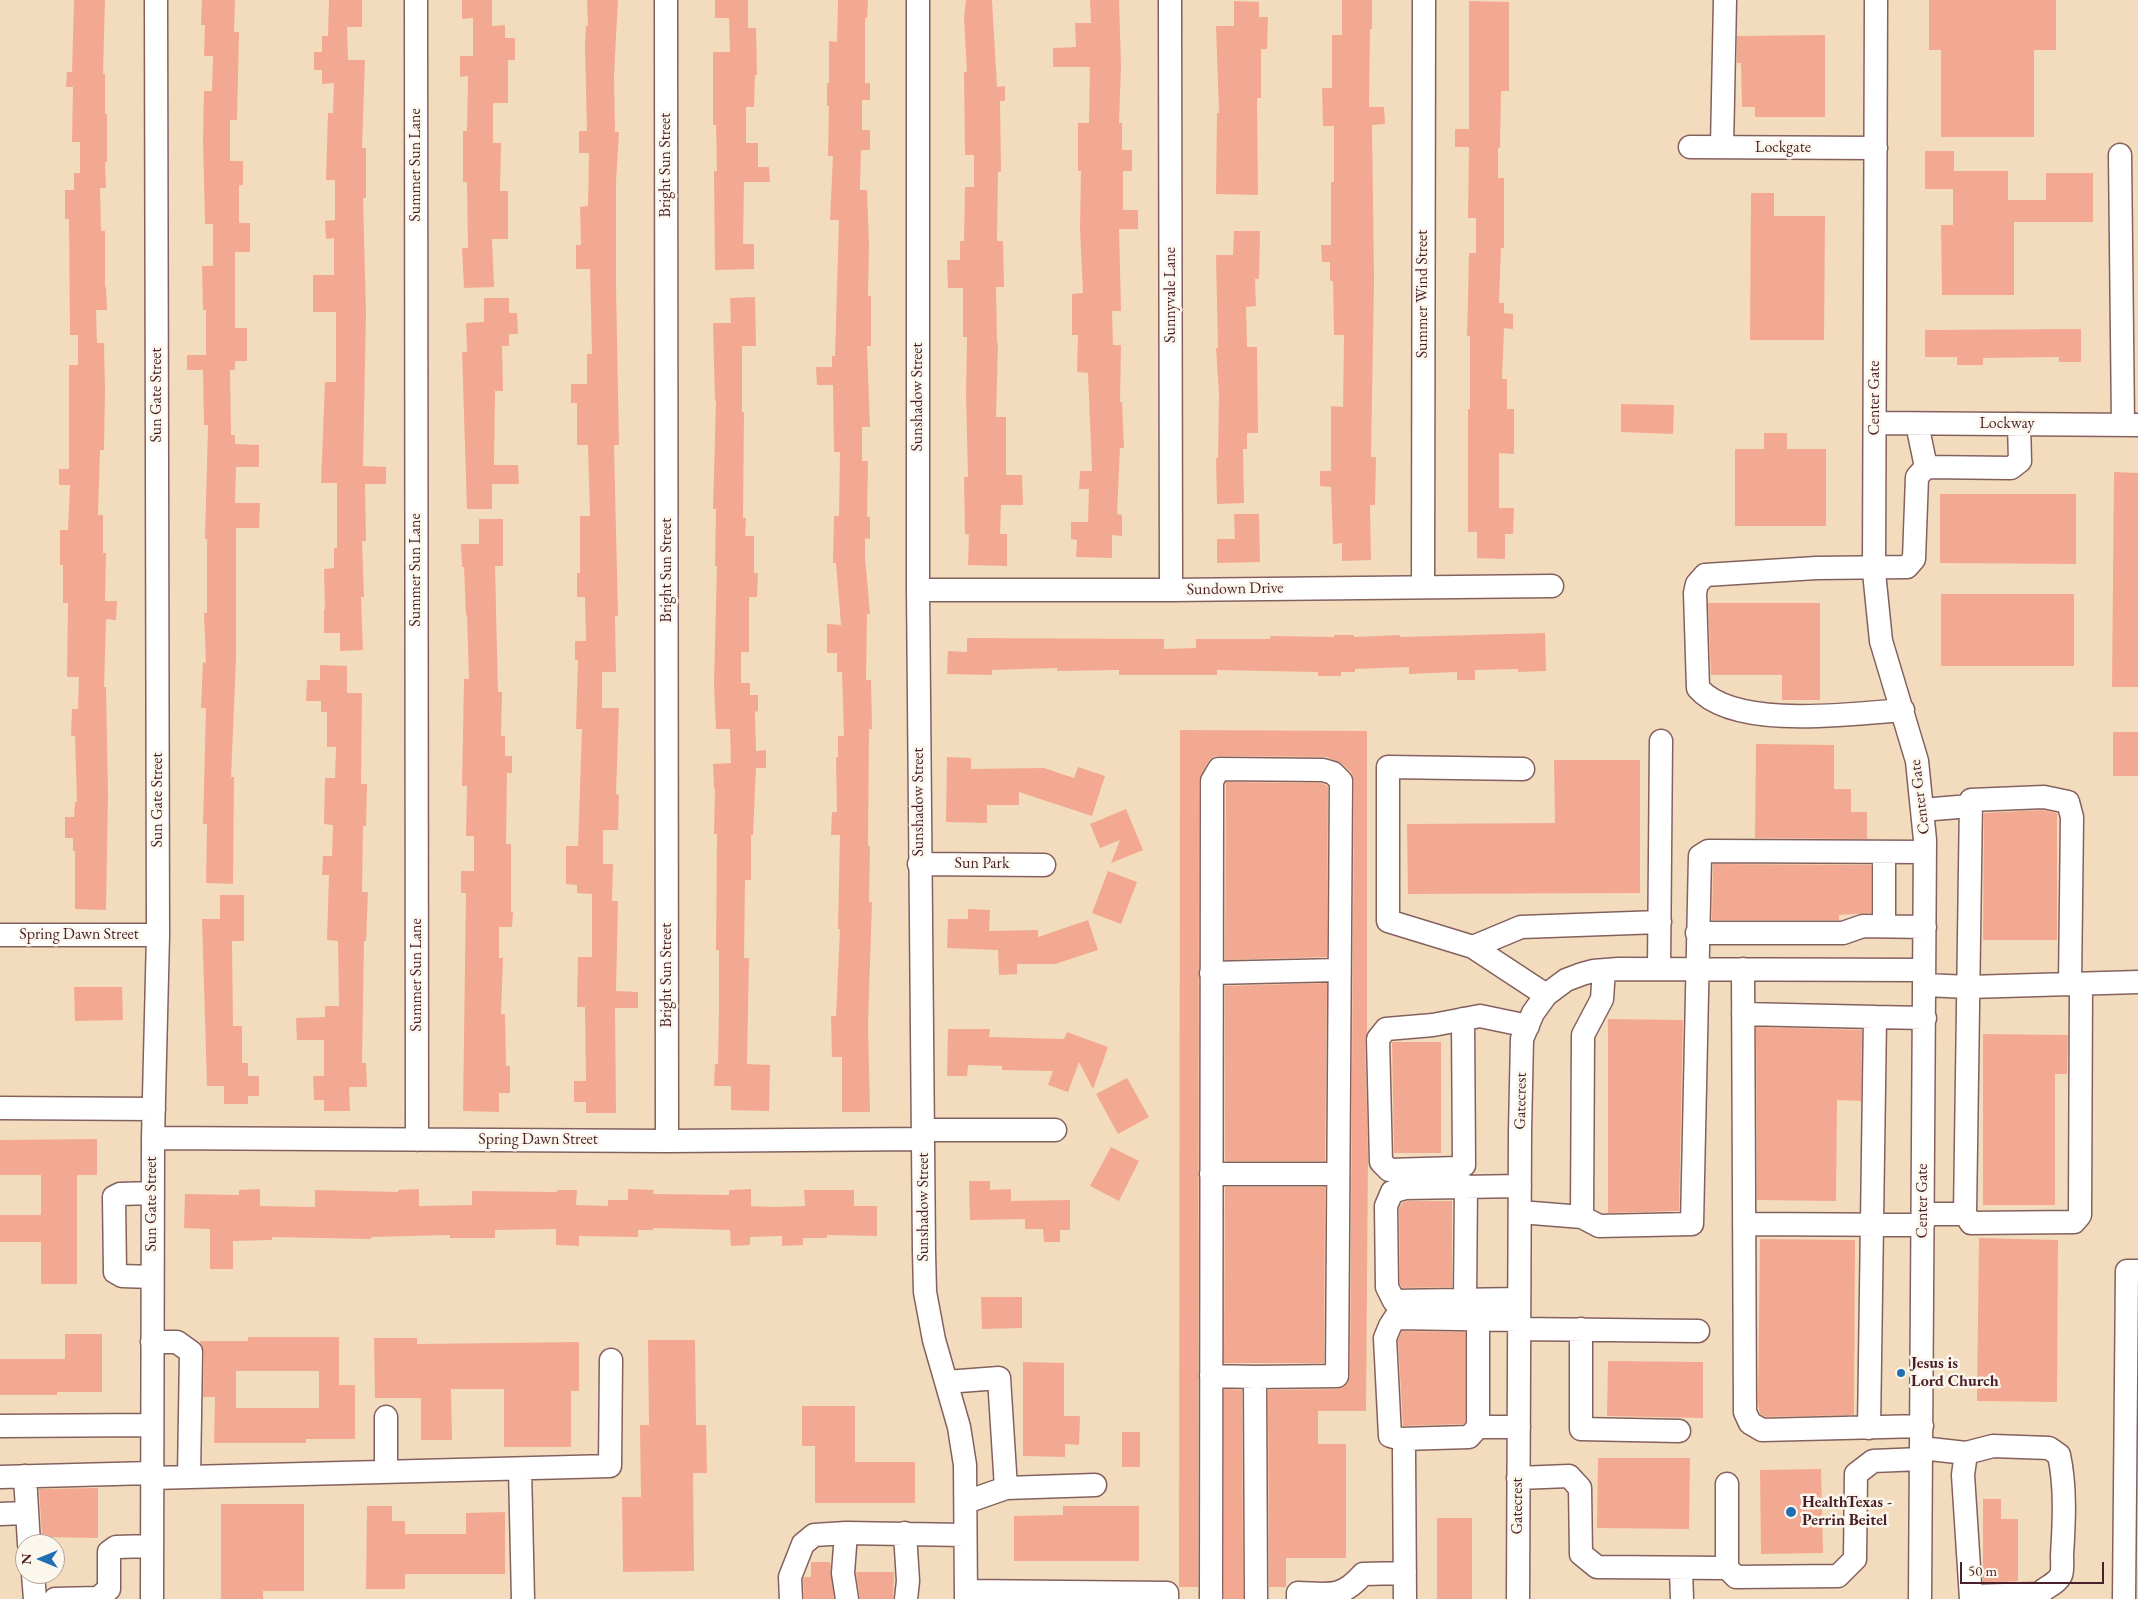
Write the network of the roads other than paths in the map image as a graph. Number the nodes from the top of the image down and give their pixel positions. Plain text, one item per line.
1 (156, 0) edge
2 (416, 0) edge
3 (666, 0) edge
4 (918, 0) edge
5 (1170, 0) edge
6 (1424, 0) edge
7 (1725, 0) edge
8 (1876, 0) edge
9 (1690, 147) dead end
10 (1722, 147) junction
11 (1876, 148) junction
12 (2120, 155) dead end
13 (2129, 202) edge
14 (1875, 423) junction
15 (1917, 424) junction
16 (2019, 424) junction
17 (2130, 425) edge
18 (1926, 467) junction
19 (1874, 566) junction
20 (1552, 586) dead end
21 (1423, 587) junction
22 (918, 590) junction
23 (1171, 590) junction
24 (1903, 710) junction
25 (1661, 741) dead end
26 (1523, 769) dead end
27 (1970, 806) junction
28 (1922, 810) junction
29 (1884, 852) junction
30 (1925, 852) junction
31 (920, 864) junction
32 (1044, 864) dead end
33 (1660, 922) junction
34 (1884, 926) junction
35 (1925, 927) junction
36 (1698, 933) junction
37 (0, 934) edge
38 (158, 935) junction
39 (1473, 946) junction
40 (1659, 969) junction
41 (1696, 969) junction
42 (1743, 969) junction
43 (1339, 970) junction
44 (1604, 970) junction
45 (1211, 973) junction
46 (1925, 978) junction
47 (2138, 982) edge
48 (2075, 984) junction
49 (1968, 987) junction
50 (1546, 995) junction
51 (1743, 1014) junction
52 (1875, 1017) junction
53 (1925, 1018) junction
54 (1463, 1019) junction
55 (1528, 1026) junction
56 (0, 1108) edge
57 (154, 1109) junction
58 (1055, 1130) dead end
59 (923, 1134) junction
60 (153, 1138) junction
61 (417, 1140) junction
62 (667, 1141) junction
63 (1211, 1174) junction
64 (1338, 1174) junction
65 (1466, 1186) junction
66 (1520, 1186) junction
67 (152, 1193) junction
68 (1520, 1212) junction
69 (1582, 1217) junction
70 (1968, 1218) junction
71 (1923, 1220) junction
72 (1744, 1224) junction
73 (1872, 1225) junction
74 (2138, 1271) edge
75 (152, 1276) junction
76 (1465, 1300) junction
77 (1519, 1316) junction
78 (1478, 1319) junction
79 (1581, 1329) junction
80 (1698, 1331) dead end
81 (152, 1342) junction
82 (611, 1360) dead end
83 (1211, 1376) junction
84 (1254, 1377) junction
85 (946, 1382) junction
86 (386, 1417) dead end
87 (0, 1426) edge
88 (151, 1426) junction
89 (1478, 1427) junction
90 (1519, 1427) junction
91 (1869, 1428) junction
92 (1679, 1431) dead end
93 (1921, 1444) junction
94 (2131, 1447) edge
95 (1404, 1452) dead end
96 (1966, 1453) junction
97 (520, 1469) junction
98 (386, 1472) junction
99 (25, 1476) junction
100 (151, 1476) junction
101 (0, 1477) edge
102 (189, 1477) junction
103 (1518, 1478) junction
104 (1094, 1484) dead end
105 (1727, 1484) dead end
106 (1006, 1488) junction
107 (966, 1502) junction
108 (26, 1513) junction
109 (0, 1514) edge
110 (28, 1534) edge
111 (846, 1534) junction
112 (905, 1534) junction
113 (965, 1535) junction
114 (152, 1546) junction
115 (1681, 1568) junction
116 (1727, 1568) junction
117 (1394, 1574) junction
118 (34, 1584) edge
119 (966, 1595) edge
120 (1034, 1596) edge
121 (2037, 1596) edge
122 (1971, 1598) edge
123 (36, 1599) edge
124 (55, 1599) edge
125 (152, 1599) edge
126 (523, 1599) edge
127 (791, 1599) edge
128 (847, 1599) edge
129 (906, 1599) edge
130 (1167, 1599) edge
131 (1211, 1599) edge
132 (1256, 1599) edge
133 (1298, 1599) edge
134 (1405, 1599) edge
135 (1518, 1599) edge
136 (1682, 1599) edge
137 (1920, 1599) edge
138 (2124, 1599) edge

1 - 38 street, Sun Gate Street
2 - 61 street, Summer Sun Lane
3 - 62 street, Bright Sun Street
4 - 22 street, Sunshadow Street
5 - 23 street, Sunnyvale Lane
6 - 21 street, Summer Wind Street
7 - 10 street
8 - 11 street, Center Gate
9 - 10 street, Lockgate
10 - 11 street, Lockgate
11 - 14 street, Center Gate
12 - 13 street
13 - 17 street
14 - 15 street, Lockway
14 - 19 street, Center Gate
15 - 16 street, Lockway
15 - 18 street
16 - 17 street, Lockway
16 - 18 street
18 - 19 street
19 - 24 street, Center Gate
19 - 24 street
20 - 21 street, Sundown Drive
21 - 23 street, Sundown Drive
22 - 23 street, Sundown Drive
22 - 31 street, Sunshadow Street
24 - 28 street, Center Gate
25 - 33 street
26 - 39 street
27 - 28 street
27 - 48 street
27 - 49 street
28 - 30 street, Center Gate
29 - 30 street
29 - 34 street
29 - 36 street
30 - 35 street, Center Gate
31 - 32 street, Sun Park
31 - 59 street, Sunshadow Street
33 - 39 street
33 - 40 street
34 - 35 street
34 - 36 street
35 - 46 street, Center Gate
36 - 41 street
37 - 38 street, Spring Dawn Street
38 - 57 street, Sun Gate Street
39 - 50 street
40 - 41 street, Gatecrest
40 - 44 street, Gatecrest
41 - 42 street, Gatecrest
41 - 69 street
42 - 46 street, Gatecrest
42 - 51 street
43 - 45 street
43 - 45 street
43 - 64 street
44 - 50 street, Gatecrest
44 - 69 street
45 - 63 street
46 - 49 street, Gatecrest
46 - 53 street, Center Gate
47 - 48 street, Gatecrest
48 - 49 street, Gatecrest
48 - 70 street
49 - 70 street
50 - 55 street, Gatecrest
51 - 52 street
51 - 72 street
52 - 53 street
52 - 73 street
53 - 71 street, Center Gate
54 - 54 street
54 - 55 street
55 - 66 street, Gatecrest
56 - 57 street
57 - 60 street, Sun Gate Street
58 - 59 street, Spring Dawn Street
59 - 62 street, Spring Dawn Street
59 - 85 street, Sunshadow Street
60 - 61 street, Spring Dawn Street
60 - 67 street, Sun Gate Street
61 - 62 street, Spring Dawn Street
63 - 64 street
63 - 83 street
64 - 84 street
65 - 66 street
65 - 76 street
65 - 76 street
66 - 68 street, Gatecrest
67 - 75 street, Sun Gate Street
67 - 75 street
68 - 69 street
68 - 77 street, Gatecrest
70 - 71 street
71 - 73 street
71 - 93 street, Center Gate
72 - 73 street
72 - 91 street
73 - 91 street
74 - 94 street
75 - 81 street, Sun Gate Street
76 - 77 street
77 - 78 street
77 - 79 street
77 - 90 street, Gatecrest
78 - 89 street
78 - 89 street
79 - 80 street
79 - 92 street
81 - 88 street, Sun Gate Street
81 - 102 street
82 - 97 street
83 - 84 street
83 - 131 street
84 - 132 street
85 - 106 street
85 - 107 street, Sunshadow Street
86 - 98 street
87 - 88 street
88 - 100 street, Sun Gate Street
89 - 90 street
90 - 103 street, Gatecrest
91 - 93 street
93 - 96 street
93 - 116 street
93 - 137 street, Center Gate
94 - 138 street
95 - 117 street
96 - 121 street
96 - 122 street
97 - 98 street
97 - 126 street
98 - 102 street
99 - 100 street
99 - 101 street
99 - 108 street
100 - 102 street
100 - 114 street, Sun Gate Street
103 - 115 street
103 - 135 street, Gatecrest
104 - 106 street
105 - 116 street
106 - 107 street
107 - 113 street, Sunshadow Street
108 - 109 street
108 - 110 street
111 - 112 street
111 - 127 street
111 - 128 street
112 - 113 street
112 - 129 street
113 - 119 street, Sunshadow Street
114 - 124 street
114 - 125 street, Sun Gate Street
115 - 116 street
115 - 136 street
117 - 133 street
117 - 134 street
118 - 123 street
119 - 120 street
120 - 130 street
121 - 122 street

